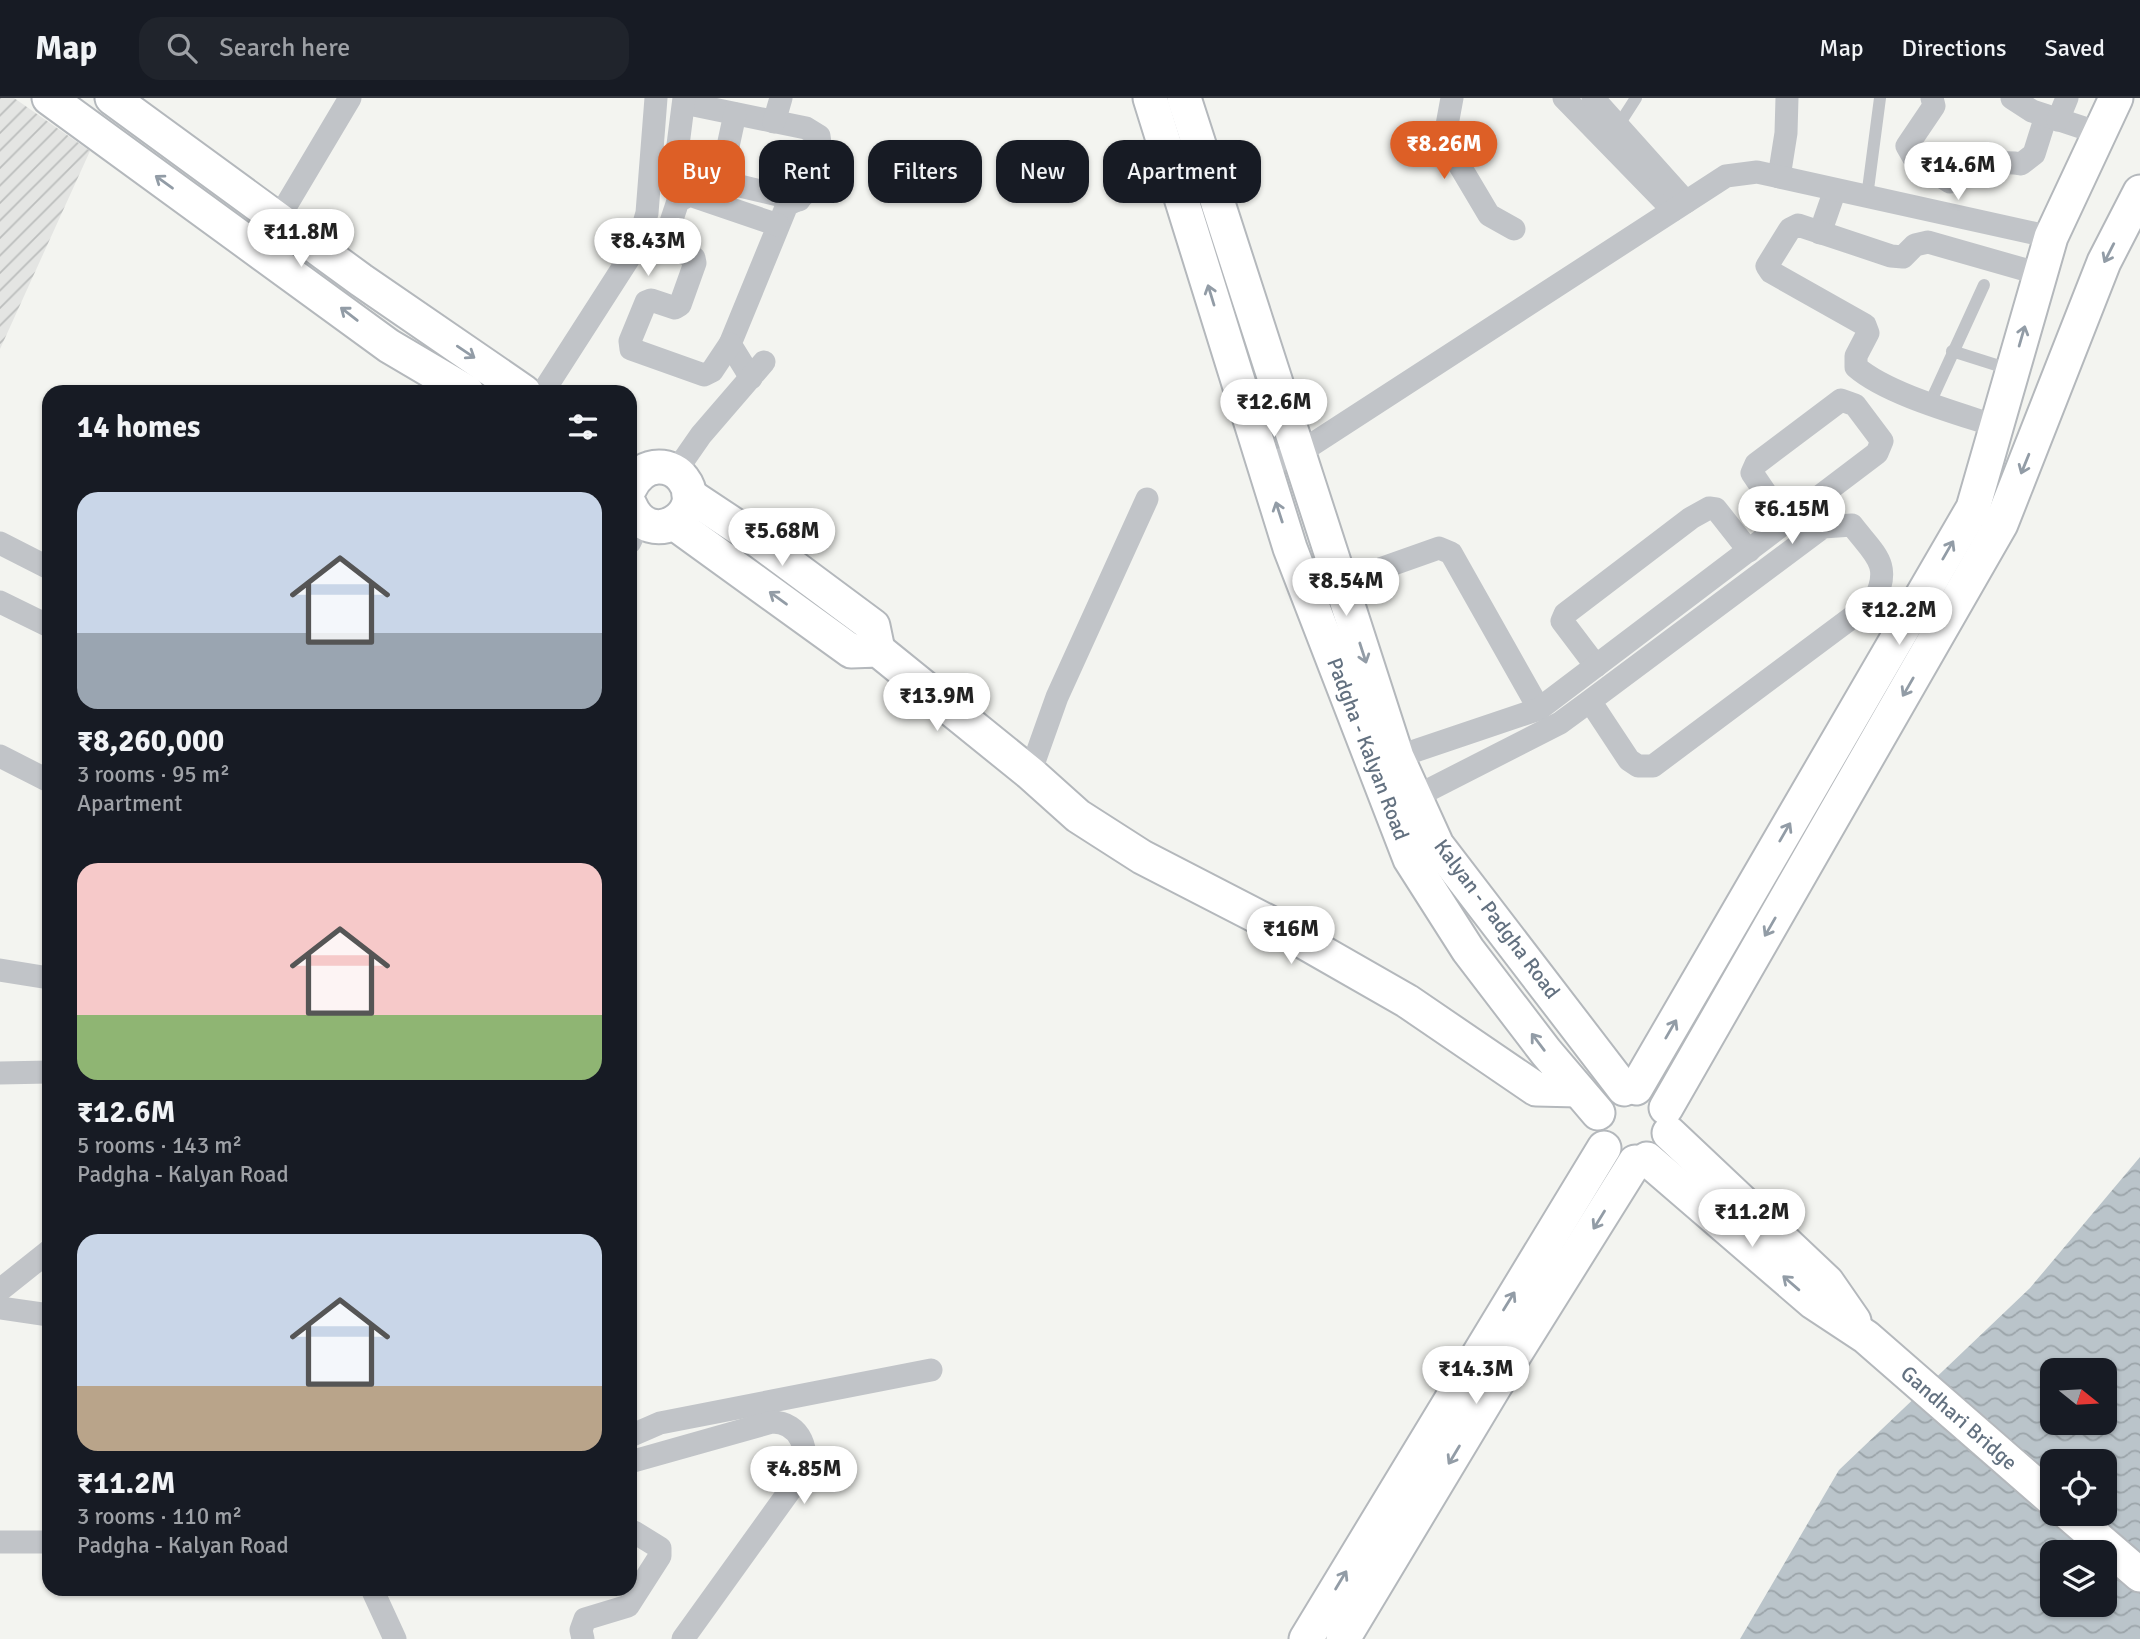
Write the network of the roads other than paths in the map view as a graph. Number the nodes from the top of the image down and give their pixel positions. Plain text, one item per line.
1 (49, 98) edge
2 (350, 98) edge
3 (656, 98) edge
4 (781, 98) edge
5 (1150, 98) edge
6 (1184, 98) edge
7 (1452, 98) edge
8 (1564, 98) edge
9 (1636, 98) edge
10 (1787, 98) edge
11 (1880, 98) edge
12 (1932, 98) edge
13 (2012, 98) edge
14 (2067, 98) edge
15 (2116, 98) edge
16 (1595, 99) edge
17 (684, 100) edge
18 (127, 102) edge
19 (735, 114) junction
20 (2052, 118) junction
21 (774, 122) junction
22 (1618, 126) junction
23 (2099, 134) junction
24 (679, 140) edge
25 (820, 140) edge
26 (1779, 177) junction
27 (1835, 190) junction
28 (759, 191) edge
29 (2140, 192) edge
30 (1867, 197) junction
31 (792, 203) edge
32 (1679, 206) junction
33 (279, 219) junction
34 (778, 225) junction
35 (1514, 229) dead end
36 (1821, 233) junction
37 (2051, 237) junction
38 (259, 251) junction
39 (2040, 274) junction
40 (1984, 285) dead end
41 (422, 322) junction
42 (730, 344) junction
43 (390, 346) junction
44 (1952, 351) junction
45 (2013, 370) junction
46 (455, 385) edge
47 (514, 385) edge
48 (547, 385) edge
49 (1930, 403) junction
50 (1996, 426) junction
51 (1299, 453) junction
52 (1264, 466) junction
53 (637, 478) edge
54 (665, 482) edge
55 (1147, 499) dead end
56 (1786, 523) junction
57 (637, 524) edge
58 (1326, 538) junction
59 (0, 543) edge
60 (1290, 548) junction
61 (1749, 551) junction
62 (42, 564) edge
63 (1340, 583) junction
64 (838, 600) junction
65 (0, 602) edge
66 (42, 623) edge
67 (819, 628) junction
68 (878, 650) junction
69 (1596, 666) junction
70 (1590, 701) junction
71 (1539, 709) junction
72 (0, 756) edge
73 (1385, 759) junction
74 (1030, 773) junction
75 (42, 777) edge
76 (1415, 797) junction
77 (0, 970) edge
78 (42, 977) edge
79 (42, 1072) edge
80 (0, 1073) edge
81 (1630, 1088) junction
82 (1588, 1102) junction
83 (1667, 1121) junction
84 (1604, 1148) junction
85 (1641, 1161) junction
86 (42, 1257) edge
87 (0, 1290) edge
88 (0, 1308) edge
89 (42, 1314) edge
90 (1866, 1337) junction
91 (931, 1370) dead end
92 (770, 1412) junction
93 (637, 1433) edge
94 (639, 1460) edge
95 (2040, 1489) edge
96 (2083, 1526) edge
97 (637, 1534) edge
98 (0, 1542) edge
99 (42, 1542) edge
100 (2140, 1575) edge
101 (637, 1592) edge
102 (375, 1596) edge
103 (634, 1596) edge
104 (395, 1639) edge
105 (583, 1639) edge
106 (683, 1639) edge
107 (1306, 1639) edge
108 (1343, 1639) edge

38 -> 1 street
2 - 33 street
3 - 48 street
4 - 21 street
52 -> 5 street, Padgha - Kalyan Road
6 - 51 street, Kalyan - Padgha Road
7 - 35 street
8 - 32 street
9 - 22 lane
10 - 26 street
11 - 30 lane
12 - 20 street
13 - 20 street
14 - 20 street
15 - 23 street
16 - 22 street
17 - 19 street
17 - 24 street
18 - 33 street
19 - 21 street
19 - 28 street
20 - 23 street
21 - 25 street
22 - 32 street
23 - 37 street
26 - 27 street
26 - 32 street
27 - 30 street
27 - 36 street
29 -> 83 street
30 - 37 street
31 - 34 street
32 - 51 street
33 - 38 street
33 - 41 street
34 - 42 street
34 - 42 street
36 - 39 street
36 - 49 street
37 - 39 street
43 -> 38 street
45 -> 39 street
40 - 44 lane
41 - 43 street
41 -> 47 street
42 - 54 street
43 - 46 street
44 - 45 lane
44 - 49 lane
45 - 50 street
49 - 50 street
81 -> 50 street
51 - 52 street
51 - 58 street, Kalyan - Padgha Road
60 -> 52 street, Padgha - Kalyan Road
53 - 54 street
54 - 57 street
54 - 64 street
67 -> 54 street
55 - 74 street
56 - 56 street
56 - 61 street
58 - 60 street
58 - 63 street, Kalyan - Padgha Road
59 - 62 street
60 - 73 street, Padgha - Kalyan Road
61 - 69 street
61 - 69 street
63 - 71 street
63 -> 73 street, Kalyan - Padgha Road
64 - 67 street
64 - 68 street
65 - 66 street
67 - 68 street
68 - 74 street
69 - 71 street
70 - 70 street
70 - 76 street
71 - 73 street
72 - 75 street
73 - 76 street, Kalyan - Padgha Road
82 -> 73 street, Padgha - Kalyan Road
74 - 82 street
76 - 81 street, Kalyan - Padgha Road
77 - 78 street
79 - 80 street
81 - 82 street
81 - 83 street
82 - 84 street
83 - 85 street
83 - 90 street
84 - 85 street
107 -> 84 street
90 -> 85 street
85 -> 108 street
86 - 87 street
88 - 89 street
90 - 95 street, Gandhari Bridge
91 - 92 street
92 - 93 street
92 - 94 street
92 - 106 street
96 - 100 street
97 - 101 street
98 - 99 street
102 - 104 street
103 - 105 street

